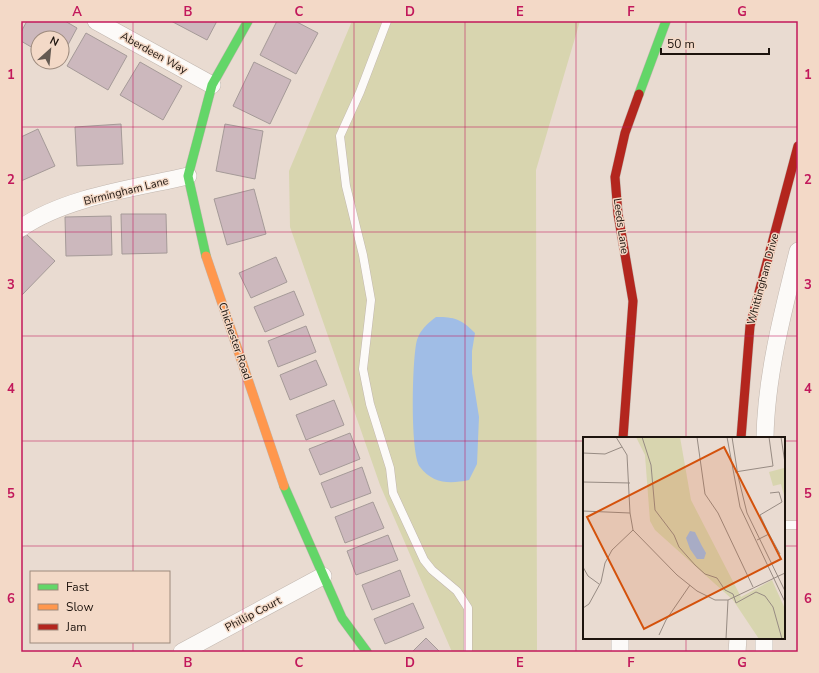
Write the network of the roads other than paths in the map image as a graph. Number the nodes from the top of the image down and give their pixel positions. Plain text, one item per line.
1 (96, 21) edge
2 (248, 21) edge
3 (387, 21) edge
4 (666, 21) edge
5 (212, 85) junction
6 (798, 146) edge
7 (188, 176) junction
8 (21, 228) edge
9 (798, 251) edge
10 (623, 437) edge
11 (741, 437) edge
12 (765, 437) edge
13 (785, 525) edge
14 (798, 525) edge
15 (323, 576) junction
16 (620, 639) edge
17 (738, 639) edge
18 (764, 639) edge
19 (182, 652) edge
20 (367, 652) edge
21 (468, 652) edge
22 (620, 652) edge
23 (738, 652) edge
24 (764, 652) edge

1 - 5 street, Aberdeen Way
2 - 5 street, Chichester Road
3 - 21 lane
4 - 10 street, Leeds Lane
5 - 7 street, Chichester Road
6 - 11 street, Whittingham Drive
7 - 8 street, Birmingham Lane
7 - 15 street, Chichester Road
9 - 12 street
13 - 14 lane
15 - 19 street, Phillip Court
15 - 20 street, Chichester Road
16 - 22 street
17 - 23 street
18 - 24 street

